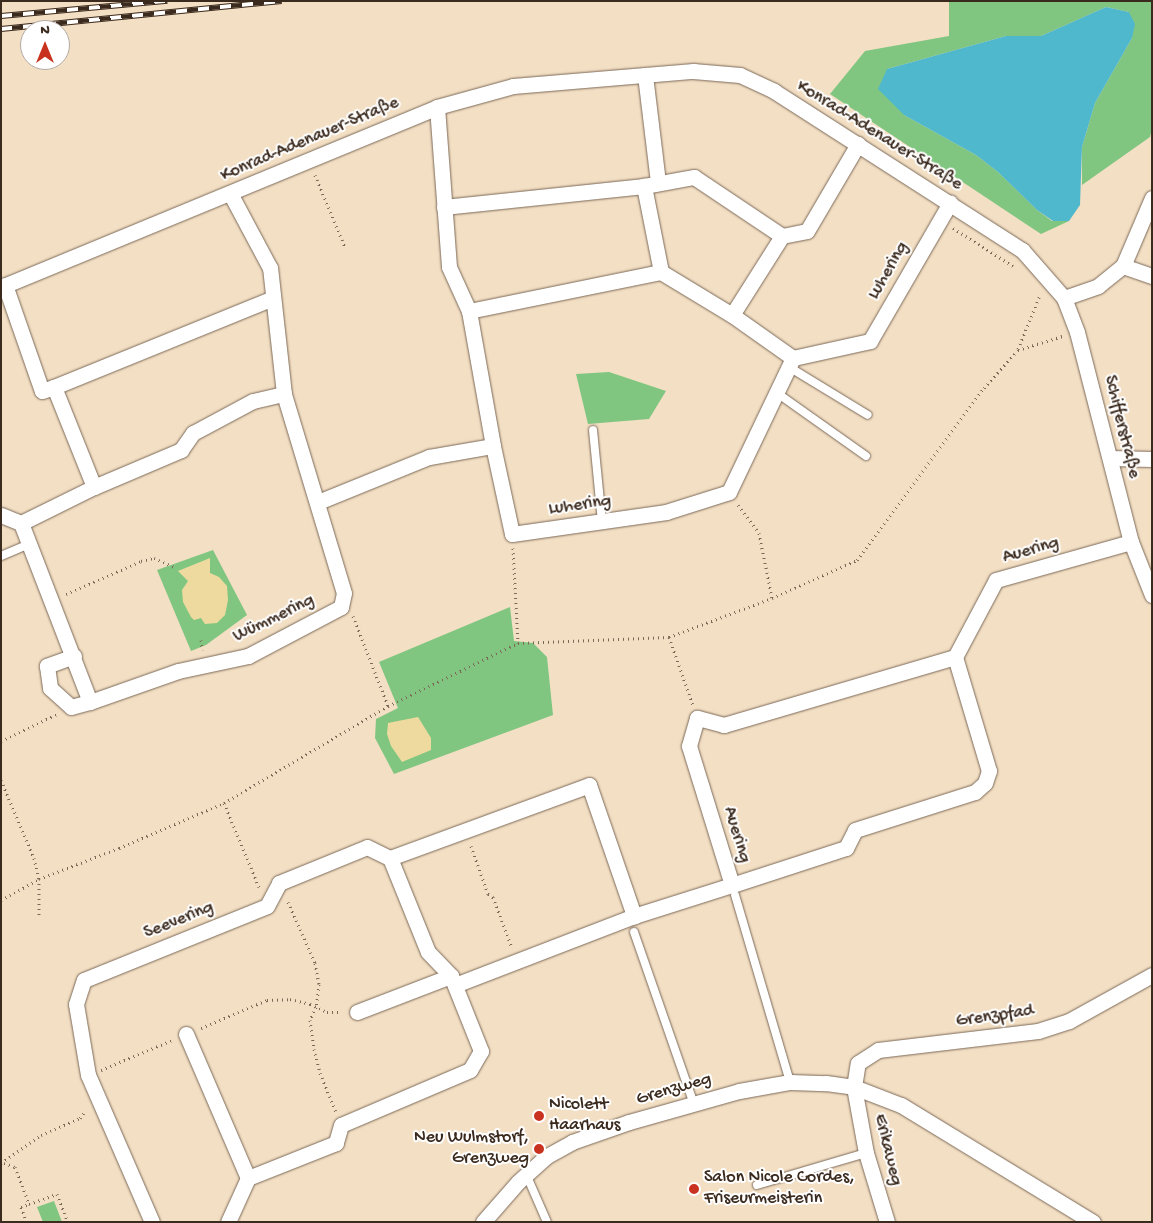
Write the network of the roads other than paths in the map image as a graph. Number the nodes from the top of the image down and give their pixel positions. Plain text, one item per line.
1 (645, 75) junction
2 (436, 107) junction
3 (858, 144) junction
4 (651, 184) junction
5 (230, 193) junction
6 (1152, 198) edge
7 (950, 203) junction
8 (444, 207) junction
9 (782, 236) junction
10 (1123, 266) junction
11 (661, 272) junction
12 (1152, 276) edge
13 (3, 286) edge
14 (273, 298) junction
15 (1064, 298) junction
16 (469, 310) junction
17 (732, 315) junction
18 (791, 363) junction
19 (54, 387) junction
20 (777, 393) junction
21 (284, 394) junction
22 (868, 415) dead end
23 (593, 430) dead end
24 (493, 446) junction
25 (866, 456) dead end
26 (1110, 458) junction
27 (1152, 459) edge
28 (94, 487) junction
29 (318, 502) junction
30 (1, 515) edge
31 (602, 521) junction
32 (21, 523) junction
33 (1131, 542) junction
34 (29, 544) junction
35 (1, 556) edge
36 (1152, 595) edge
37 (74, 656) junction
38 (954, 657) junction
39 (90, 702) junction
40 (390, 858) junction
41 (734, 890) junction
42 (634, 916) junction
43 (634, 932) dead end
44 (1152, 975) edge
45 (453, 980) junction
46 (357, 1012) road end
47 (186, 1034) dead end
48 (790, 1082) junction
49 (854, 1086) junction
50 (694, 1104) junction
51 (866, 1153) junction
52 (526, 1174) junction
53 (248, 1178) junction
54 (756, 1185) dead end
55 (152, 1222) edge
56 (228, 1222) edge
57 (483, 1222) edge
58 (547, 1222) edge
59 (887, 1222) edge
60 (1093, 1222) edge

1 - 2 street, Konrad-Adenauer-Straße
1 - 3 street, Konrad-Adenauer-Straße
1 - 4 street
2 - 5 street, Konrad-Adenauer-Straße
2 - 8 street
3 - 7 street, Konrad-Adenauer-Straße
3 - 9 street
4 - 8 street
4 - 9 street
4 - 11 street
5 - 13 street, Konrad-Adenauer-Straße
5 - 14 street
6 - 10 street
7 - 15 street, Konrad-Adenauer-Straße
7 - 18 street, Luhering
8 - 16 street
9 - 17 street
10 - 12 street
10 - 15 street
11 - 16 street
11 - 17 street
13 - 19 street
14 - 19 street
14 - 21 street
15 - 26 street, Schifferstraße
16 - 24 street
17 - 18 street
18 - 20 street
18 - 22 lane
19 - 28 street
20 - 25 lane
20 - 31 street, Luhering
21 - 28 street
21 - 29 street
23 - 31 lane
24 - 29 street
24 - 31 street, Luhering
26 - 27 street
26 - 33 street, Schifferstraße
28 - 32 street
29 - 39 street, Wümmering
30 - 32 street
32 - 34 street
33 - 36 street, Schifferstraße
33 - 38 street, Auering
34 - 35 lane
34 - 37 street
37 - 39 street
37 - 39 street, Wümmering
38 - 41 street, Auering
38 - 41 street, Auering
40 - 42 street
40 - 45 street
40 - 55 street, Seevering
41 - 42 street
41 - 48 lane
42 - 45 street
43 - 50 lane
44 - 49 street, Grenzpfad
45 - 46 street
45 - 53 street
47 - 53 street
48 - 49 street, Grenzweg
48 - 50 street, Grenzweg
49 - 51 street, Erikaweg
49 - 60 street, Grenzweg
50 - 52 street, Grenzweg
51 - 54 lane
51 - 59 street, Erikaweg
52 - 57 street, Grenzweg
52 - 58 lane
53 - 56 street

